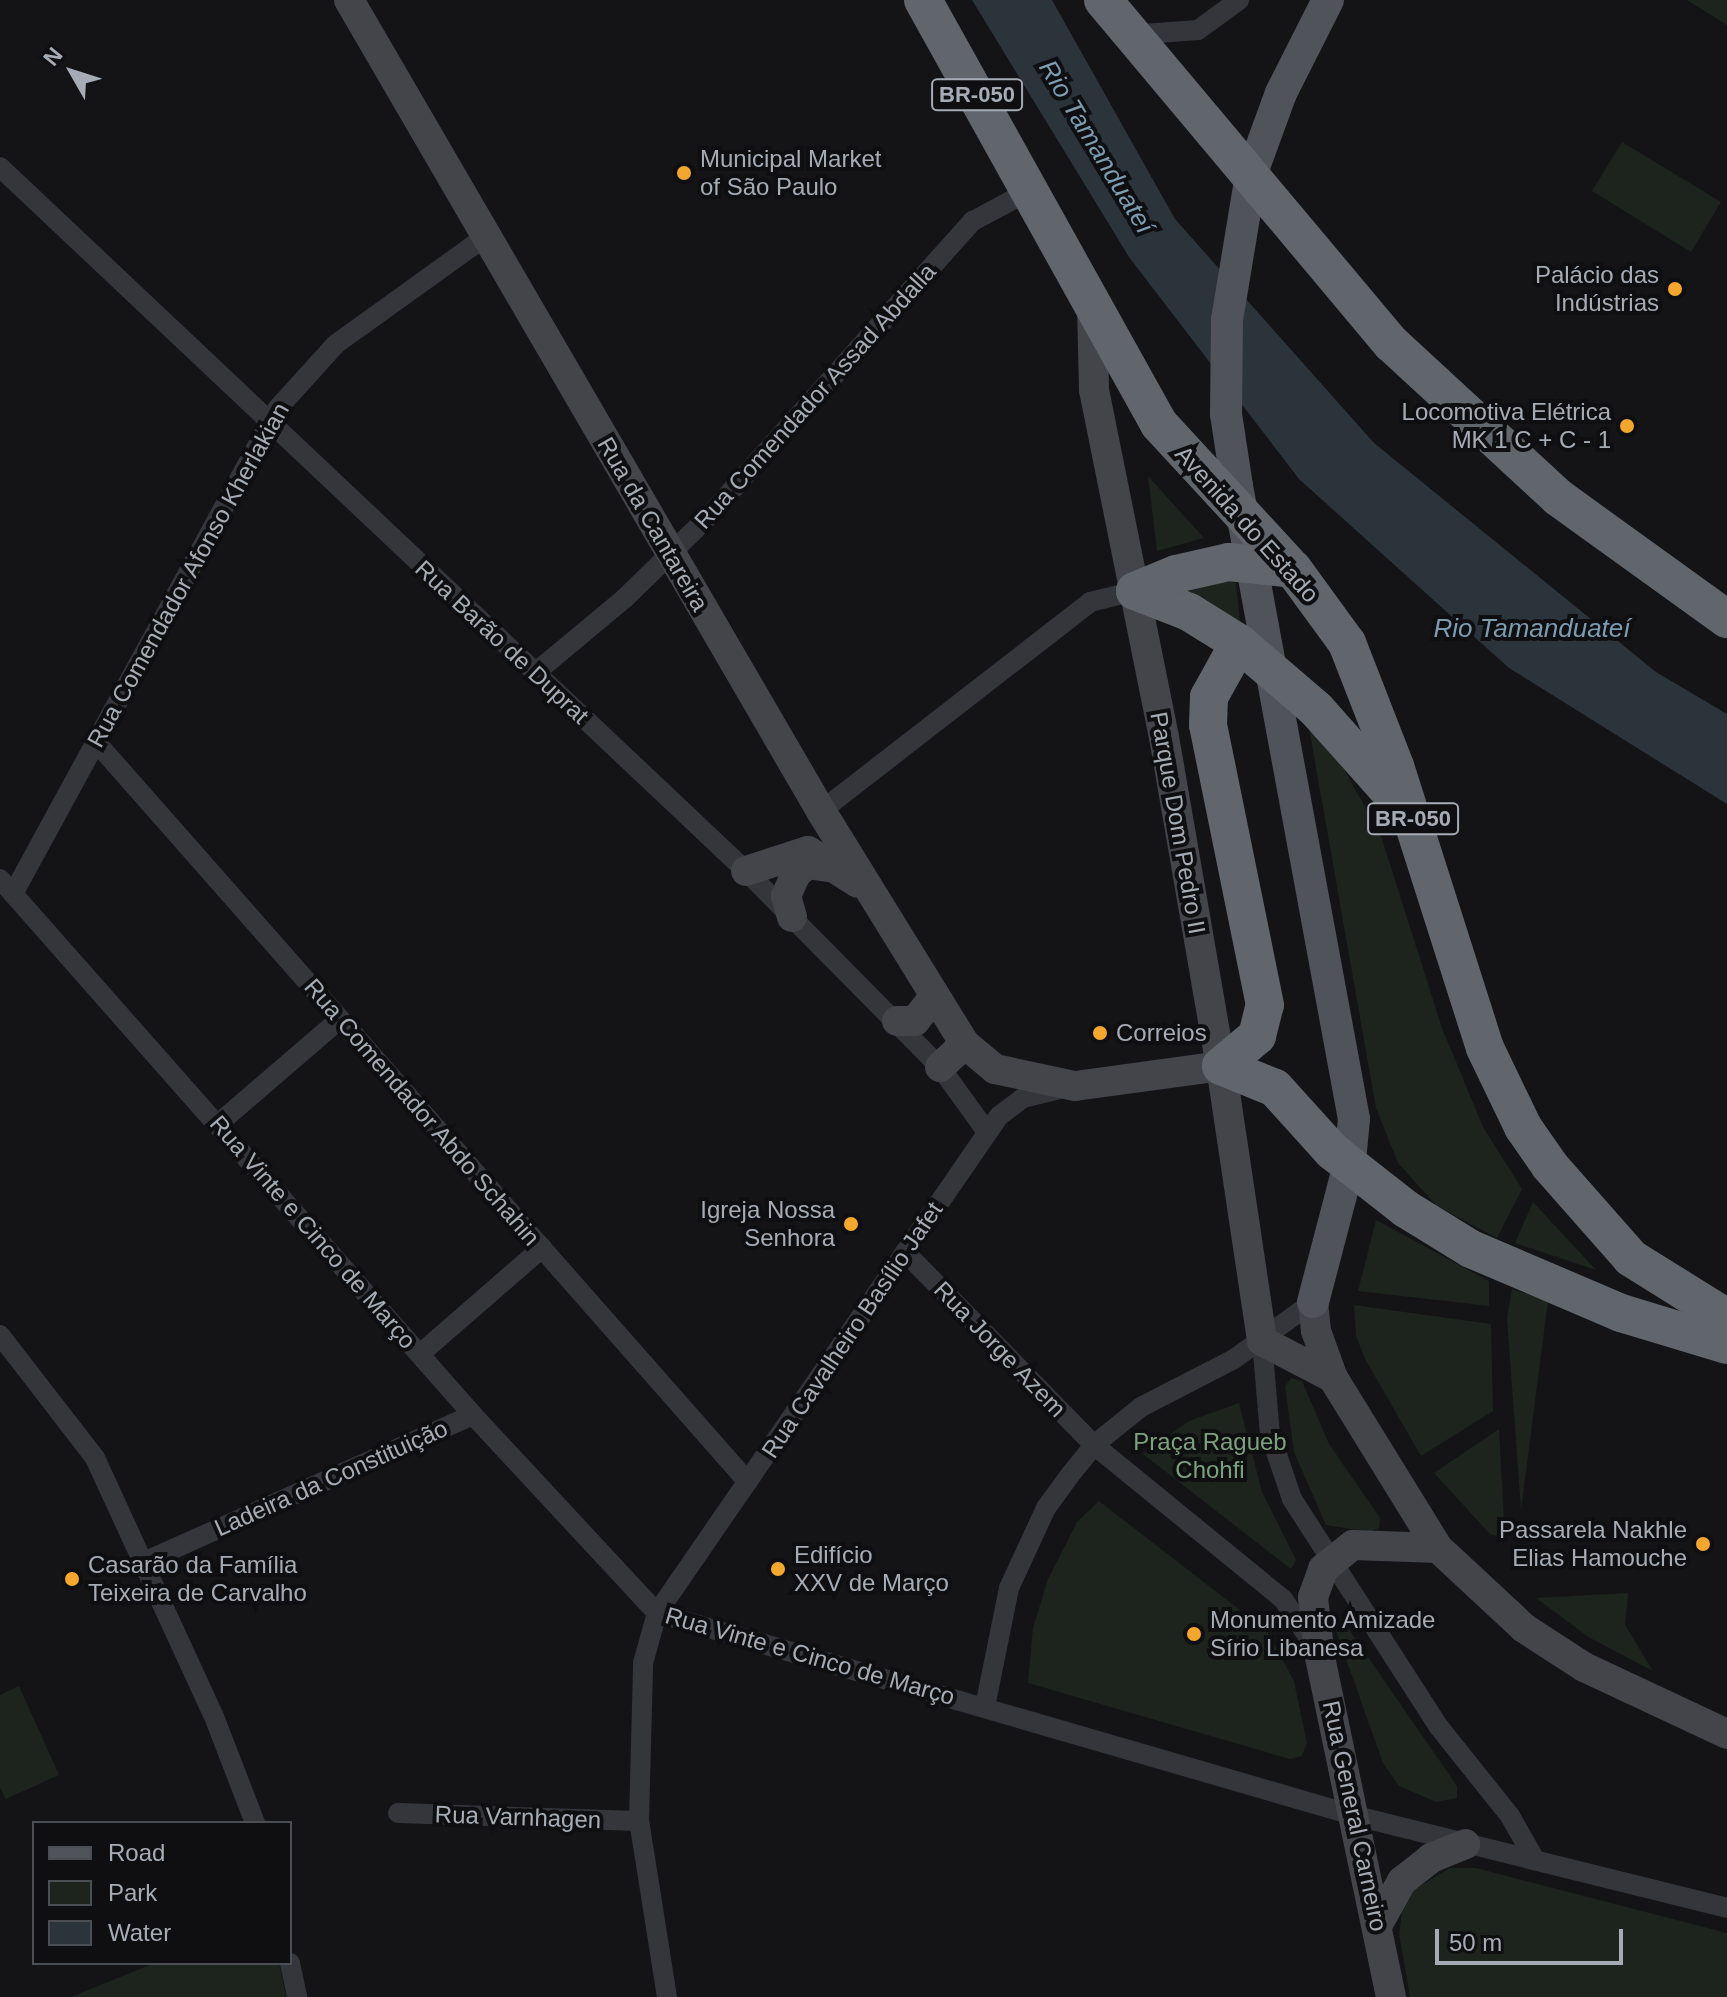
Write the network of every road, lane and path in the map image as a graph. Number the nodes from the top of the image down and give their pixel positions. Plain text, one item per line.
1 (349, 0) edge
2 (923, 0) edge
3 (1103, 0) edge
4 (1239, 0) edge
5 (1328, 0) edge
6 (1129, 35) junction
7 (0, 167) edge
8 (1029, 191) junction
9 (485, 237) junction
10 (1092, 307) junction
11 (269, 422) junction
12 (670, 554) junction
13 (1293, 569) junction
14 (1135, 591) junction
15 (1727, 619) edge
16 (1239, 643) junction
17 (535, 673) junction
18 (96, 742) junction
19 (821, 811) junction
20 (1414, 822) junction
21 (792, 852) junction
22 (746, 871) junction
23 (849, 874) junction
24 (7, 886) edge
25 (876, 903) junction
26 (792, 917) junction
27 (933, 998) junction
28 (340, 1019) junction
29 (897, 1021) junction
30 (965, 1044) junction
31 (1221, 1066) junction
32 (940, 1067) junction
33 (1075, 1086) junction
34 (218, 1124) junction
35 (987, 1132) junction
36 (1350, 1161) junction
37 (542, 1248) junction
38 (905, 1252) junction
39 (1313, 1302) junction
40 (1727, 1318) edge
41 (0, 1335) edge
42 (1262, 1341) junction
43 (1727, 1345) edge
44 (420, 1354) junction
45 (1333, 1378) junction
46 (473, 1415) junction
47 (1094, 1445) junction
48 (748, 1482) junction
49 (1438, 1548) junction
50 (144, 1562) junction
51 (1329, 1562) junction
52 (657, 1613) junction
53 (1320, 1657) junction
54 (985, 1707) junction
55 (1727, 1734) edge
56 (398, 1813) dead end
57 (1356, 1816) junction
58 (254, 1821) edge
59 (639, 1821) junction
60 (1465, 1844) junction
61 (1534, 1858) junction
62 (1727, 1908) edge
63 (1378, 1924) junction
64 (290, 1965) edge
65 (297, 1997) edge
66 (667, 1997) edge
67 (1391, 1997) edge

1 - 9 street, Rua da Cantareira
2 - 8 highway, Avenida do Estado / BR-050
3 - 6 highway
4 - 6 street
5 - 36 main road
6 - 15 highway
7 - 11 street, Rua Barão de Duprat
8 - 10 highway, Avenida do Estado / BR-050
8 - 12 street, Rua Comendador Assad Abdalla
9 - 11 street, Rua Comendador Afonso Kherlakian
9 - 12 street, Rua da Cantareira
10 - 13 highway, Avenida do Estado / BR-050
10 - 14 street, Parque Dom Pedro II
11 - 17 street, Rua Barão de Duprat
11 - 18 street, Rua Comendador Afonso Kherlakian
12 - 17 street, Rua Comendador Assad Abdalla
12 - 19 street, Rua da Cantareira
13 - 14 highway
13 - 20 highway, Avenida do Estado / BR-050
14 - 16 highway
14 - 19 street
14 - 31 street, Parque Dom Pedro II
16 - 20 highway
16 - 31 highway
17 - 22 street, Rua Barão de Duprat
18 - 24 street, Rua Comendador Afonso Kherlakian
18 - 28 street, Rua Comendador Abdo Schahin
19 - 21 street
19 - 25 street, Rua da Cantareira
20 - 40 highway, Avenida do Estado / BR-050
21 - 22 street
21 - 23 street
22 - 26 street, Rua Barão de Duprat
23 - 25 street
23 - 26 street
24 - 34 street, Rua Vinte e Cinco de Março
25 - 27 street, Rua da Cantareira
26 - 29 street, Rua Barão de Duprat
27 - 29 street
27 - 30 street, Rua da Cantareira
28 - 34 street
28 - 37 street, Rua Comendador Abdo Schahin
29 - 32 street, Rua Barão de Duprat
30 - 32 street
30 - 33 street, Rua Cavalheiro Basílio Jafet
31 - 33 street, Rua Cavalheiro Basílio Jafet
31 - 36 highway
31 - 42 street, Parque Dom Pedro II
32 - 35 street, Rua Barão de Duprat
33 - 35 street, Rua Cavalheiro Basílio Jafet
34 - 44 street, Rua Vinte e Cinco de Março
35 - 38 street, Rua Cavalheiro Basílio Jafet
36 - 39 main road
36 - 43 highway
37 - 44 street
37 - 48 street, Rua Comendador Abdo Schahin
38 - 47 street, Rua Jorge Azem
38 - 48 street, Rua Cavalheiro Basílio Jafet
39 - 42 street
39 - 45 street
41 - 50 street
42 - 45 street
42 - 47 street
42 - 51 street, Parque Dom Pedro II
44 - 46 street, Rua Vinte e Cinco de Março
45 - 49 street
46 - 50 street, Ladeira da Constituição
46 - 52 street, Rua Vinte e Cinco de Março
47 - 53 street
47 - 54 street
48 - 52 street, Rua Cavalheiro Basílio Jafet
49 - 51 street
49 - 55 street
50 - 58 street
51 - 53 street, Rua General Carneiro
51 - 61 street, Parque Dom Pedro II
52 - 54 street, Rua Vinte e Cinco de Março
52 - 59 street, Rua Cavalheiro Basílio Jafet
53 - 57 street, Rua General Carneiro
54 - 57 street, Rua Vinte e Cinco de Março
56 - 59 street, Rua Varnhagen
57 - 60 street, Rua Vinte e Cinco de Março
57 - 63 street, Rua General Carneiro
59 - 66 street, Rua Cavalheiro Basílio Jafet
60 - 61 street, Rua Vinte e Cinco de Março
60 - 63 street
61 - 62 street, Rua Vinte e Cinco de Março
63 - 67 street, Rua General Carneiro
64 - 65 street

